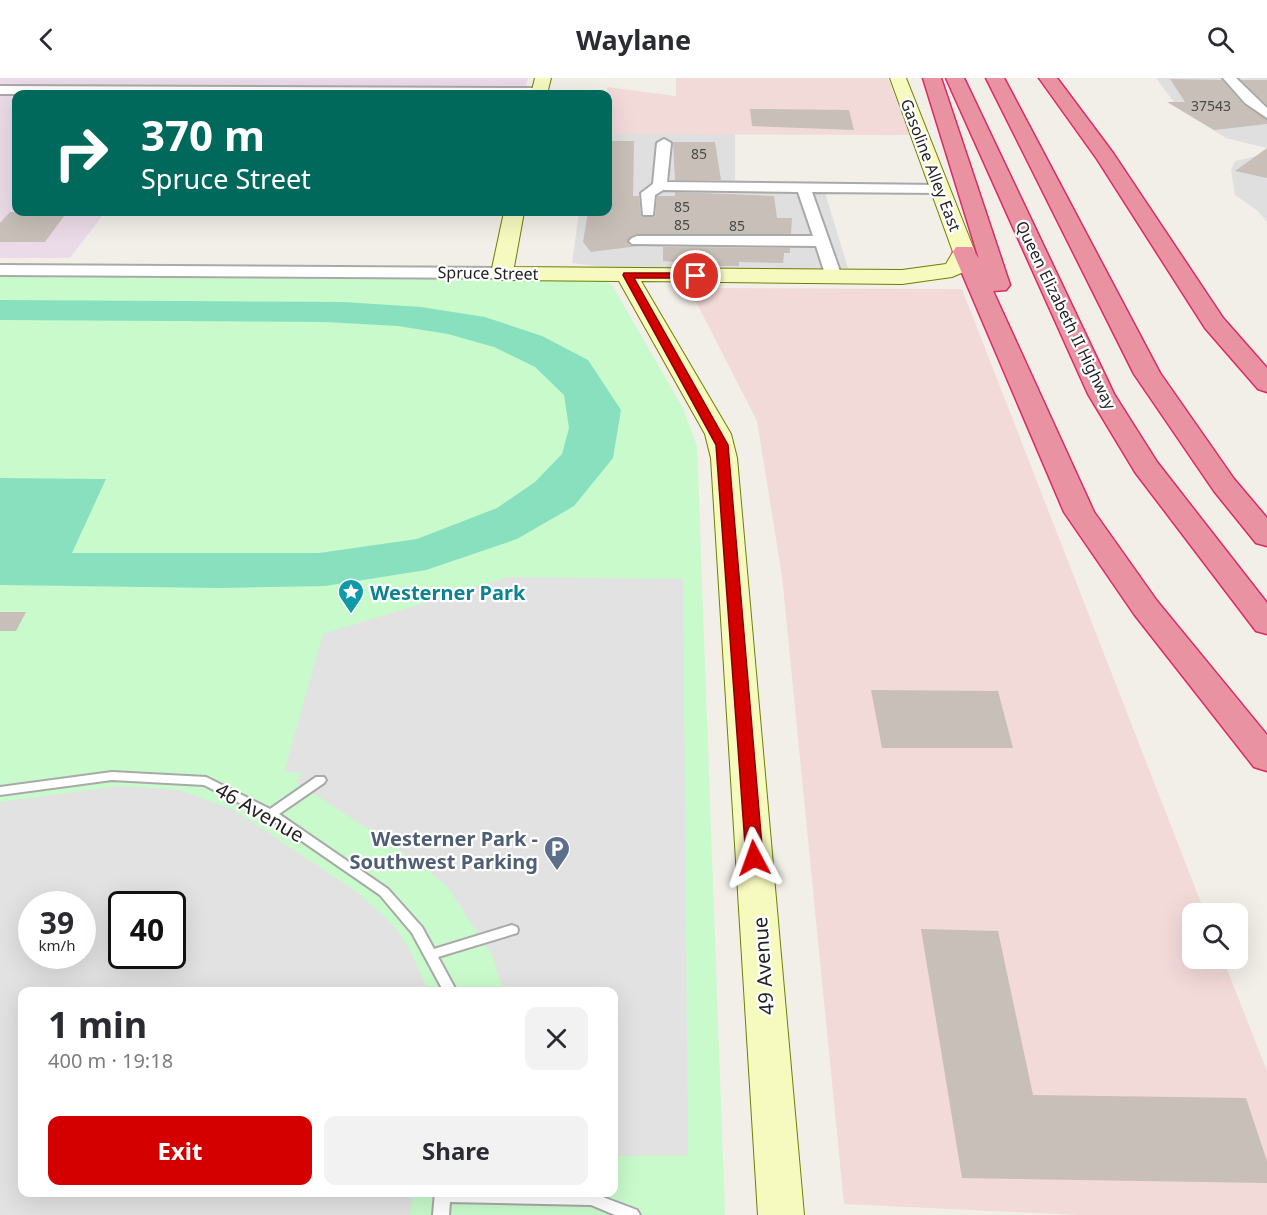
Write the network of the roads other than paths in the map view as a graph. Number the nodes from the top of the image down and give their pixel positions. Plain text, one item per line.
1 (898, 78) edge
2 (932, 78) edge
3 (954, 78) edge
4 (995, 78) edge
5 (1229, 78) edge
6 (1054, 84) edge
7 (541, 88) edge
8 (0, 90) edge
9 (1267, 114) edge
10 (664, 143) dead end
11 (660, 186) junction
12 (804, 188) junction
13 (942, 189) junction
14 (648, 212) dead end
15 (513, 216) edge
16 (637, 241) dead end
17 (821, 241) junction
18 (964, 252) junction
19 (0, 270) edge
20 (501, 273) junction
21 (627, 275) junction
22 (834, 277) junction
23 (1267, 384) edge
24 (1030, 398) junction
25 (1267, 537) edge
26 (1267, 624) edge
27 (1267, 759) edge
28 (320, 780) dead end
29 (0, 791) edge
30 (271, 814) junction
31 (512, 930) dead end
32 (432, 954) junction
33 (449, 987) edge
34 (443, 1197) edge
35 (532, 1197) edge
36 (441, 1215) edge
37 (632, 1215) edge
38 (781, 1215) edge

1 - 13 street, Gasoline Alley East
2 - 24 highway
3 - 26 highway, Queen Elizabeth II Highway
4 - 25 highway
5 - 9 street
6 - 23 highway
7 - 8 street
10 - 11 street
11 - 12 street
11 - 14 street
12 - 13 street
12 - 17 street
13 - 18 street, Gasoline Alley East
15 - 20 street
16 - 17 street
17 - 22 street
18 - 22 street, Spruce Street
18 - 24 highway
19 - 20 street, Spruce Street
20 - 21 street, Spruce Street
21 - 22 street, Spruce Street
21 - 38 street, 49 Avenue
24 - 27 highway
28 - 30 lane
29 - 30 lane, 46 Avenue
30 - 32 lane, 46 Avenue
31 - 32 lane
32 - 33 lane, 46 Avenue
34 - 36 lane
35 - 37 lane

